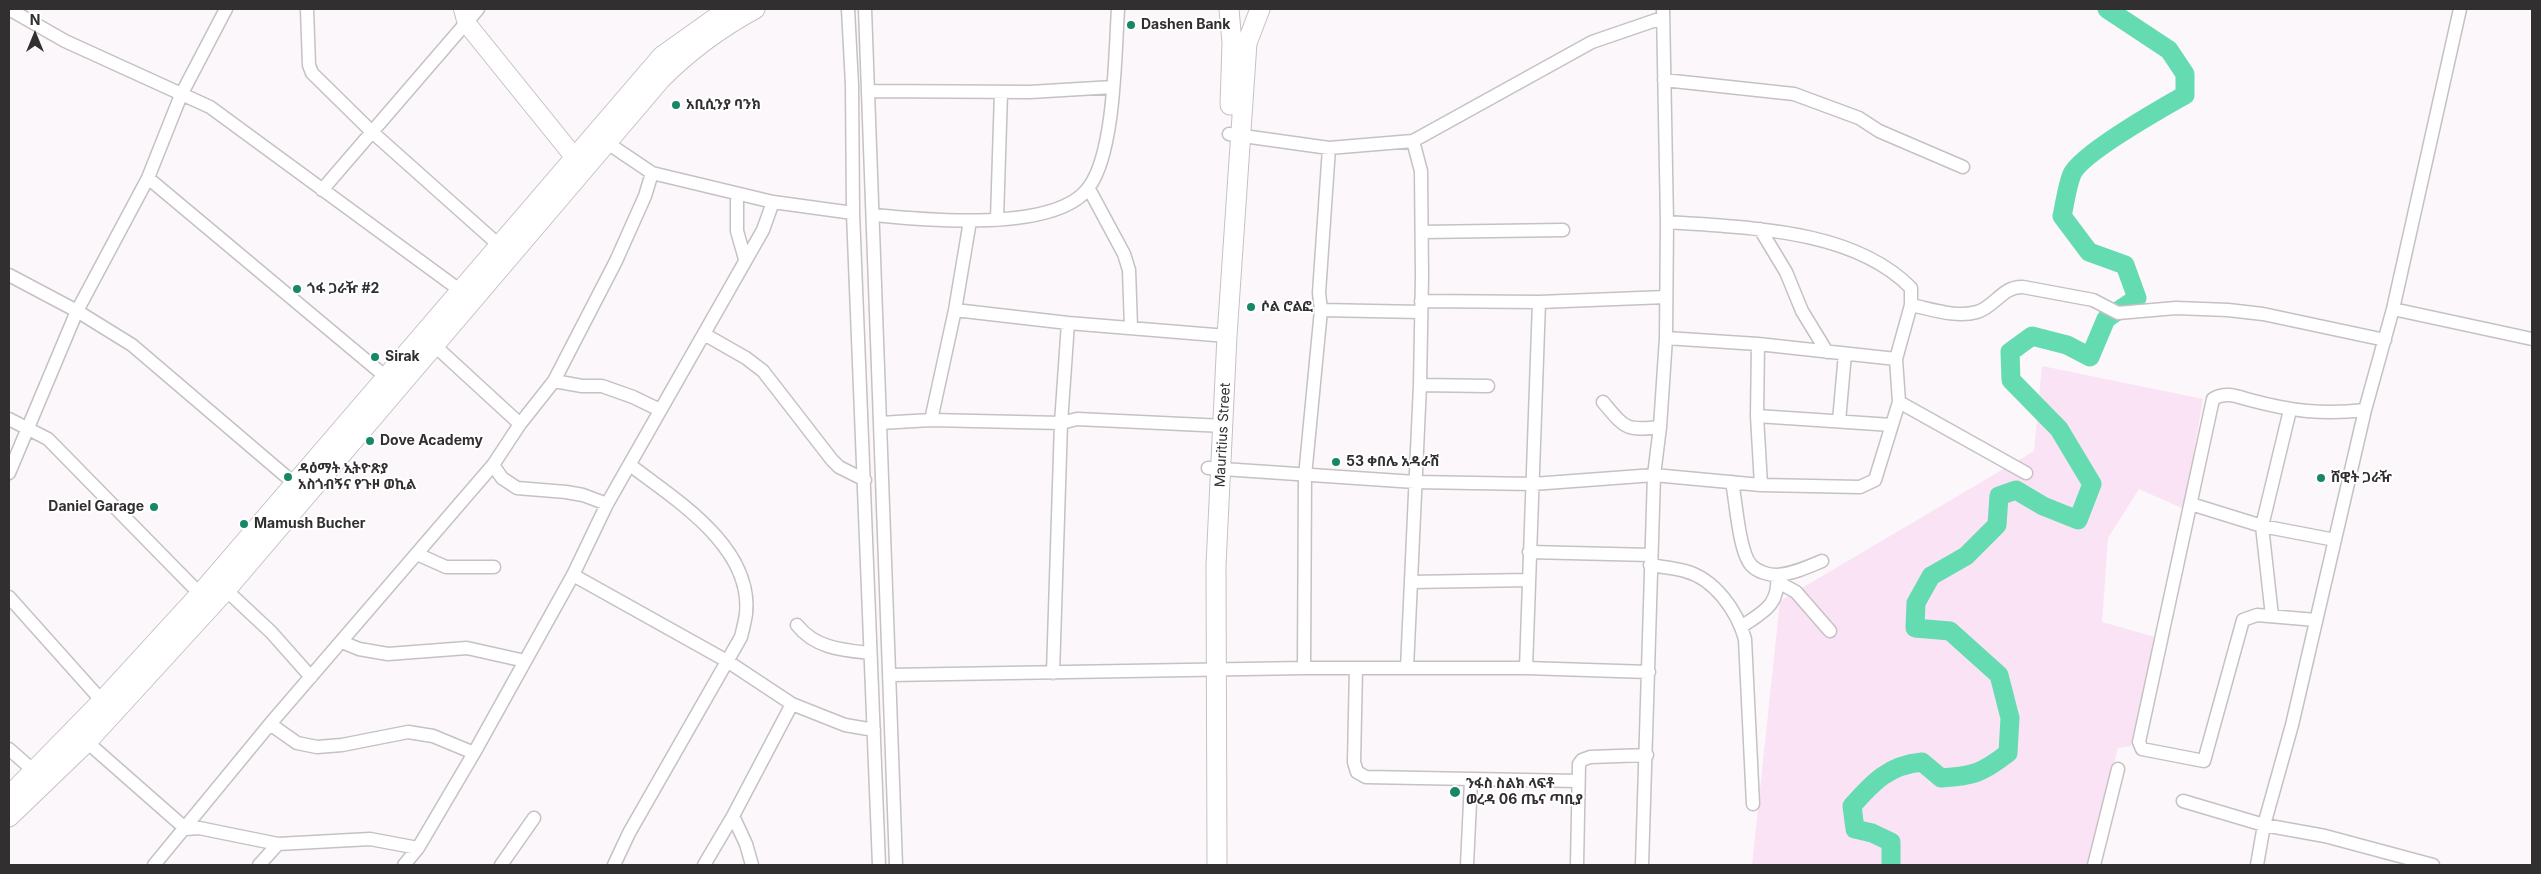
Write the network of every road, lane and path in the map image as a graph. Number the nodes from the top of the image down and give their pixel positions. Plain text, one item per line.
1 (9, 9) edge
2 (226, 9) edge
3 (307, 9) edge
4 (478, 9) edge
5 (755, 9) edge
6 (848, 9) edge
7 (865, 9) edge
8 (1118, 9) edge
9 (1230, 9) edge
10 (1260, 9) edge
11 (2460, 9) edge
12 (724, 10) edge
13 (1662, 13) edge
14 (465, 16) edge
15 (1664, 80) junction
16 (1112, 88) junction
17 (869, 91) junction
18 (1001, 92) junction
19 (181, 95) junction
20 (371, 131) junction
21 (1234, 134) junction
22 (1413, 141) junction
23 (606, 142) junction
24 (1329, 148) junction
25 (579, 164) junction
26 (1963, 167) dead end
27 (652, 173) junction
28 (148, 178) junction
29 (1089, 189) junction
30 (322, 190) junction
31 (737, 195) junction
32 (773, 202) junction
33 (853, 213) junction
34 (874, 215) junction
35 (997, 219) junction
36 (970, 221) junction
37 (1667, 222) junction
38 (1760, 229) junction
39 (1563, 230) dead end
40 (1422, 232) junction
41 (500, 246) junction
42 (745, 259) junction
43 (9, 275) edge
44 (461, 291) junction
45 (1666, 297) junction
46 (1539, 302) junction
47 (1911, 305) junction
48 (1421, 306) junction
49 (2393, 309) junction
50 (954, 310) junction
51 (1321, 310) junction
52 (77, 311) junction
53 (1068, 323) junction
54 (1131, 327) junction
55 (704, 334) junction
56 (1221, 336) junction
57 (1666, 338) junction
58 (2532, 339) edge
59 (2385, 340) junction
60 (1758, 344) junction
61 (434, 345) junction
62 (1827, 352) junction
63 (1844, 354) junction
64 (1896, 359) junction
65 (386, 377) junction
66 (554, 381) junction
67 (1420, 385) junction
68 (1488, 386) dead end
69 (1603, 402) dead end
70 (1898, 402) junction
71 (660, 410) junction
72 (2290, 410) junction
73 (2365, 410) junction
74 (1757, 416) junction
75 (9, 419) edge
76 (931, 420) junction
77 (1839, 422) junction
78 (880, 423) junction
79 (1061, 423) junction
80 (520, 424) junction
81 (1217, 425) junction
82 (1892, 425) junction
83 (28, 427) junction
84 (1660, 427) junction
85 (493, 465) junction
86 (630, 465) junction
87 (1215, 468) junction
88 (2026, 473) dead end
89 (9, 474) edge
90 (1654, 475) junction
91 (1305, 476) junction
92 (865, 480) junction
93 (1415, 482) junction
94 (1732, 482) junction
95 (295, 484) junction
96 (1533, 484) junction
97 (1760, 484) junction
98 (607, 504) junction
99 (2191, 504) junction
100 (2262, 526) junction
101 (2335, 540) junction
102 (1529, 552) junction
103 (417, 554) junction
104 (1650, 560) junction
105 (1822, 562) dead end
106 (494, 568) dead end
107 (573, 575) junction
108 (1778, 579) junction
109 (1529, 580) junction
110 (1411, 582) junction
111 (226, 590) junction
112 (200, 594) junction
113 (9, 597) edge
114 (2272, 616) junction
115 (2316, 620) junction
116 (797, 625) dead end
117 (1741, 627) junction
118 (1830, 631) dead end
119 (342, 642) junction
120 (870, 653) junction
121 (525, 661) junction
122 (727, 661) junction
123 (1210, 668) junction
124 (1304, 668) junction
125 (1356, 668) junction
126 (1407, 668) junction
127 (1526, 668) junction
128 (1649, 672) junction
129 (1053, 673) junction
130 (890, 675) junction
131 (312, 677) junction
132 (102, 701) junction
133 (792, 704) junction
134 (270, 724) junction
135 (874, 730) junction
136 (87, 742) junction
137 (9, 750) edge
138 (474, 753) junction
139 (1647, 755) junction
140 (2118, 769) dead end
141 (35, 772) junction
142 (1471, 781) junction
143 (1578, 781) junction
144 (9, 796) edge
145 (2183, 801) dead end
146 (1752, 804) dead end
147 (733, 816) junction
148 (9, 817) edge
149 (534, 818) dead end
150 (2264, 825) junction
151 (186, 829) junction
152 (278, 844) junction
153 (418, 848) junction
154 (154, 865) edge
155 (259, 865) edge
156 (404, 865) edge
157 (501, 865) edge
158 (614, 865) edge
159 (704, 865) edge
160 (752, 865) edge
161 (879, 865) edge
162 (896, 865) edge
163 (1205, 865) edge
164 (1217, 865) edge
165 (1467, 865) edge
166 (1577, 865) edge
167 (1642, 865) edge
168 (2094, 865) edge
169 (2257, 865) edge
170 (2433, 865) edge

1 - 19 street
2 - 19 street
3 - 20 street
4 - 14 street
5 - 23 main road
6 - 33 street
7 - 17 street
8 - 16 street
9 - 21 main road, Mauritius Street
10 - 21 main road, Mauritius Street
11 - 49 street
12 - 25 main road
13 - 15 street
13 - 22 street
14 - 20 street
14 - 25 street
15 - 26 street
15 - 37 street
16 - 18 street
16 - 29 street
17 - 18 street
17 - 34 street
18 - 35 street
19 - 28 street
19 - 30 street
20 - 30 street
20 - 41 street
21 - 24 street
21 - 56 main road, Mauritius Street
22 - 24 street
22 - 40 street
23 - 25 main road
23 - 27 street
24 - 51 street
25 - 41 main road
25 - 61 main road
27 - 31 street
27 - 66 street
28 - 52 street
28 - 65 street
29 - 35 street
29 - 54 street
30 - 44 street
31 - 32 street
31 - 42 street
32 - 33 street
32 - 42 street
33 - 92 street
34 - 36 street
34 - 78 street
35 - 36 street
36 - 50 street
37 - 38 street
37 - 45 street
38 - 47 street
38 - 62 street
39 - 40 street
40 - 48 street
41 - 44 main road
42 - 55 street
43 - 52 street
44 - 65 main road
45 - 46 street
45 - 57 street
46 - 48 street
46 - 96 street
47 - 59 street
47 - 64 street
48 - 51 street
48 - 67 street
49 - 58 street
49 - 59 street
50 - 53 street
50 - 76 street
51 - 91 street
52 - 83 street
52 - 95 street
53 - 54 street
53 - 79 street
54 - 56 street
55 - 71 street
55 - 92 street
56 - 81 main road, Mauritius Street
57 - 60 street
57 - 84 street
59 - 73 street
60 - 62 street
60 - 74 street
61 - 80 street
61 - 111 main road
62 - 63 street
63 - 64 street
63 - 77 street
64 - 70 street
65 - 95 main road
66 - 71 street
66 - 80 street
67 - 68 street
67 - 93 street
69 - 84 street
70 - 82 street
70 - 88 street
71 - 86 street
72 - 73 street
72 - 99 street
72 - 100 street
73 - 101 street
74 - 77 street
74 - 97 street
75 - 83 street
76 - 78 street
76 - 79 street
77 - 82 street
78 - 130 street
79 - 81 street
79 - 129 street
80 - 85 street
81 - 87 main road, Mauritius Street
82 - 97 street
83 - 89 street
83 - 112 street
84 - 90 street
85 - 98 street
85 - 103 street
86 - 98 street
86 - 122 street
87 - 91 street
87 - 123 main road, Mauritius Street
90 - 94 street
90 - 96 street
90 - 104 street
91 - 93 street
91 - 124 street
92 - 120 street
93 - 96 street
93 - 110 street
94 - 97 street
94 - 108 street
95 - 112 main road
96 - 102 street
98 - 107 street
99 - 100 street
99 - 114 street
100 - 101 street
100 - 114 street
101 - 115 street
102 - 104 street
102 - 109 street
103 - 106 street
103 - 119 street
104 - 117 street
104 - 128 street
105 - 108 street
107 - 121 street
107 - 122 street
108 - 117 street
108 - 118 street
109 - 110 street
109 - 127 street
110 - 126 street
111 - 131 street
111 - 136 main road
112 - 132 main road
113 - 132 street
114 - 115 street
115 - 150 street
116 - 120 street
117 - 146 street
119 - 121 street
119 - 131 street
120 - 135 street
121 - 138 street
122 - 133 street
122 - 158 street
123 - 124 street
123 - 129 street
123 - 163 main road, Mauritius Street
123 - 164 main road, Mauritius Street
124 - 125 street
125 - 126 street
125 - 142 street
126 - 127 street
127 - 128 street
128 - 139 street
129 - 130 street
130 - 162 street
131 - 134 street
132 - 141 main road
133 - 135 street
133 - 147 street
134 - 138 street
134 - 151 street
135 - 161 street
136 - 148 main road
136 - 151 street
137 - 141 street
138 - 153 street
139 - 143 street
139 - 167 street
140 - 168 street
141 - 144 main road
142 - 143 street
142 - 165 street
143 - 166 street
145 - 150 street
147 - 159 street
147 - 160 street
149 - 157 street
150 - 169 street
150 - 170 street
151 - 152 street
151 - 154 street
152 - 153 street
152 - 155 street
153 - 156 street

